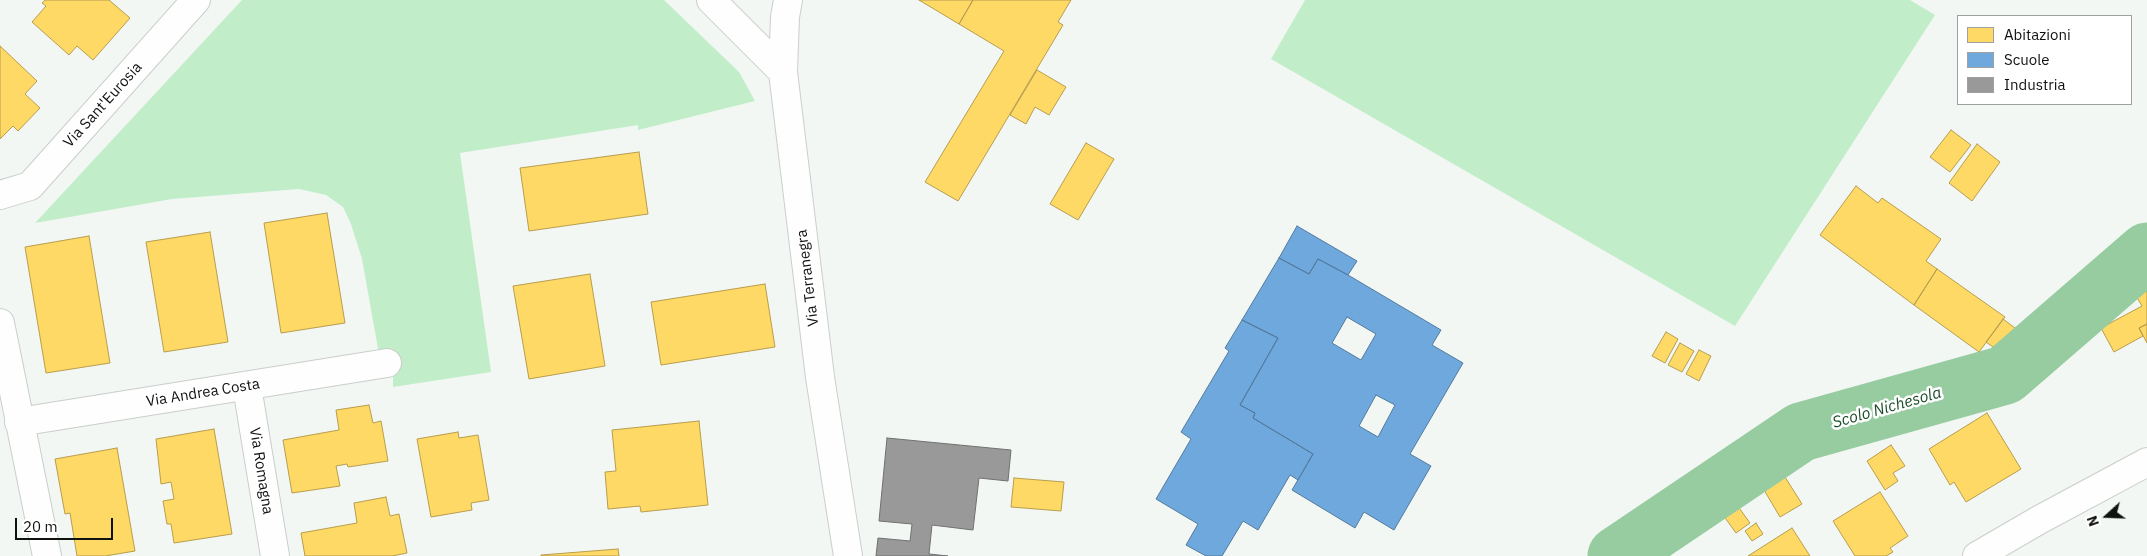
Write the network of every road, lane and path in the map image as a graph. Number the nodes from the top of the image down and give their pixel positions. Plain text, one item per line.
1 (196, 0) edge
2 (712, 0) edge
3 (788, 0) edge
4 (783, 72) junction
5 (0, 195) edge
6 (0, 323) edge
7 (387, 364) dead end
8 (248, 386) junction
9 (19, 422) junction
10 (2147, 462) edge
11 (47, 556) edge
12 (275, 556) edge
13 (848, 556) edge
14 (1977, 556) edge

1 - 5 street, Via Sant'Eurosia
2 - 4 street
3 - 4 street, Via Terranegra
4 - 13 street, Via Terranegra
6 - 9 street
7 - 8 street, Via Andrea Costa
8 - 9 street, Via Andrea Costa
8 - 12 street, Via Romagna
9 - 11 street
10 - 14 street

